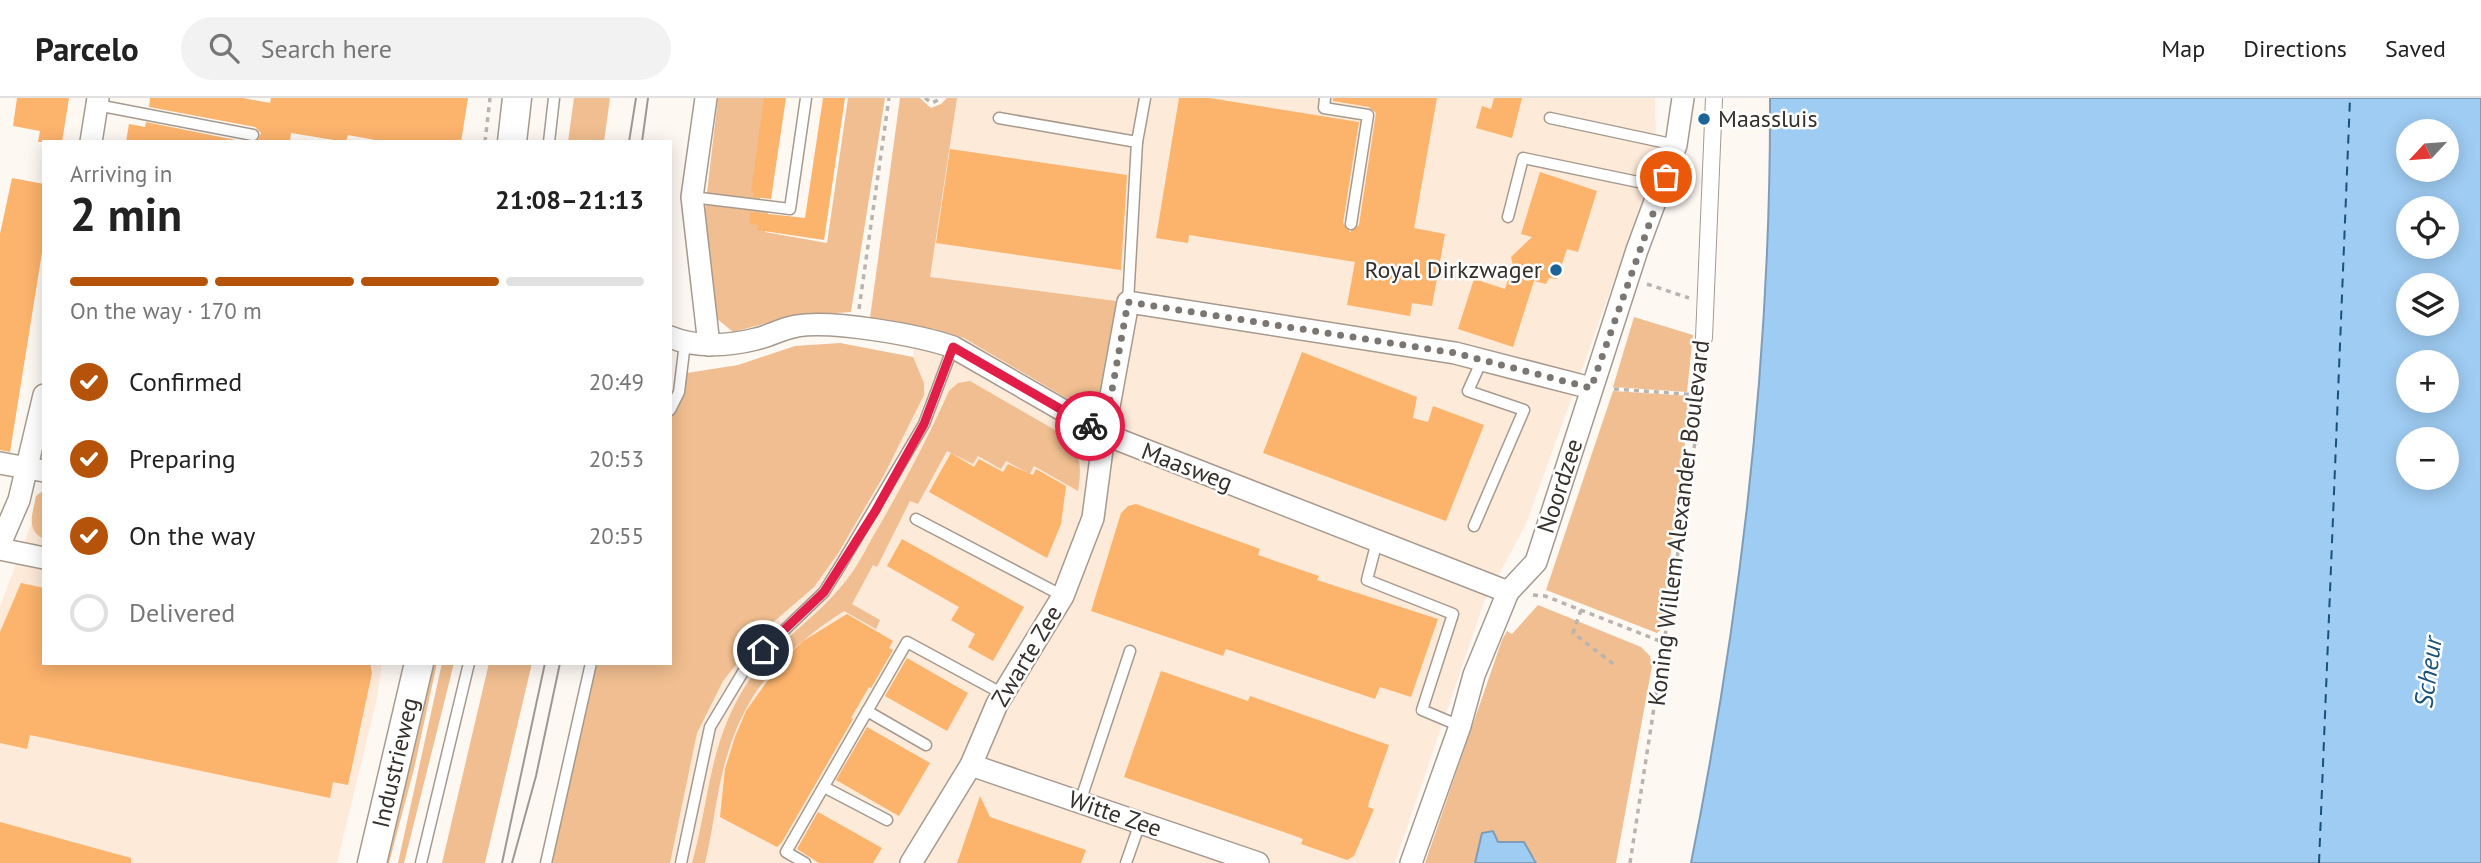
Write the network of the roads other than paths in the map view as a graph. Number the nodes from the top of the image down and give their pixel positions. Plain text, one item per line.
1 (517, 98) edge
2 (554, 98) edge
3 (706, 98) edge
4 (806, 98) edge
5 (1145, 98) edge
6 (1325, 98) edge
7 (1683, 98) edge
8 (1714, 98) edge
9 (97, 101) edge
10 (999, 118) dead end
11 (1550, 118) dead end
12 (253, 135) dead end
13 (91, 140) edge
14 (512, 140) edge
15 (549, 140) edge
16 (1137, 142) junction
17 (1676, 145) junction
18 (1662, 187) junction
19 (692, 197) junction
20 (1508, 217) dead end
21 (1351, 224) dead end
22 (1128, 302) junction
23 (1704, 338) road end
24 (675, 343) edge
25 (709, 345) junction
26 (953, 347) junction
27 (1482, 360) junction
28 (1591, 388) junction
29 (672, 406) edge
30 (42, 414) edge
31 (1104, 434) junction
32 (0, 463) edge
33 (36, 469) edge
34 (916, 519) dead end
35 (1474, 526) dead end
36 (1377, 541) junction
37 (0, 547) edge
38 (42, 558) edge
39 (1508, 592) junction
40 (1063, 596) junction
41 (1130, 651) dead end
42 (419, 665) edge
43 (469, 665) edge
44 (591, 665) edge
45 (1003, 694) junction
46 (867, 711) junction
47 (1460, 726) junction
48 (926, 745) dead end
49 (971, 765) junction
50 (824, 786) junction
51 (1080, 802) junction
52 (887, 820) dead end
53 (1140, 823) junction
54 (372, 863) edge
55 (421, 863) edge
56 (546, 863) edge
57 (681, 863) edge
58 (805, 863) edge
59 (911, 863) edge
60 (1126, 863) edge
61 (1258, 863) edge
62 (1411, 863) edge

1 - 14 main road
2 - 15 lane
3 - 19 street
4 - 19 lane
5 - 16 lane
6 - 21 lane
7 - 17 street, Noordzee
8 - 23 street, Koning Willem Alexander Boulevard
9 - 12 lane
9 - 13 street
10 - 16 lane
11 - 17 lane
16 - 22 lane
17 - 18 street, Noordzee
18 - 20 lane
18 - 28 street, Noordzee
19 - 25 street
22 - 27 street
22 - 31 street, Zwarte Zee
24 - 25 street, Maasweg
24 - 29 lane
25 - 26 street, Maasweg
26 - 31 street, Maasweg
26 - 57 lane
27 - 28 street
27 - 35 lane
28 - 39 street, Noordzee
30 - 33 street
31 - 36 street, Maasweg
31 - 40 street, Zwarte Zee
32 - 33 street
33 - 37 street
34 - 40 lane
36 - 39 street, Maasweg
36 - 47 lane
37 - 38 street
39 - 47 street, Noordzee
40 - 45 street, Zwarte Zee
41 - 51 lane
42 - 54 main road, Industrieweg
43 - 55 lane
44 - 56 lane
45 - 46 lane
45 - 49 street, Zwarte Zee
46 - 48 lane
46 - 50 lane
47 - 62 street, Noordzee
49 - 51 street, Witte Zee
49 - 59 street, Zwarte Zee
50 - 52 lane
50 - 58 lane
51 - 53 street, Witte Zee
53 - 60 lane
53 - 61 street, Witte Zee

